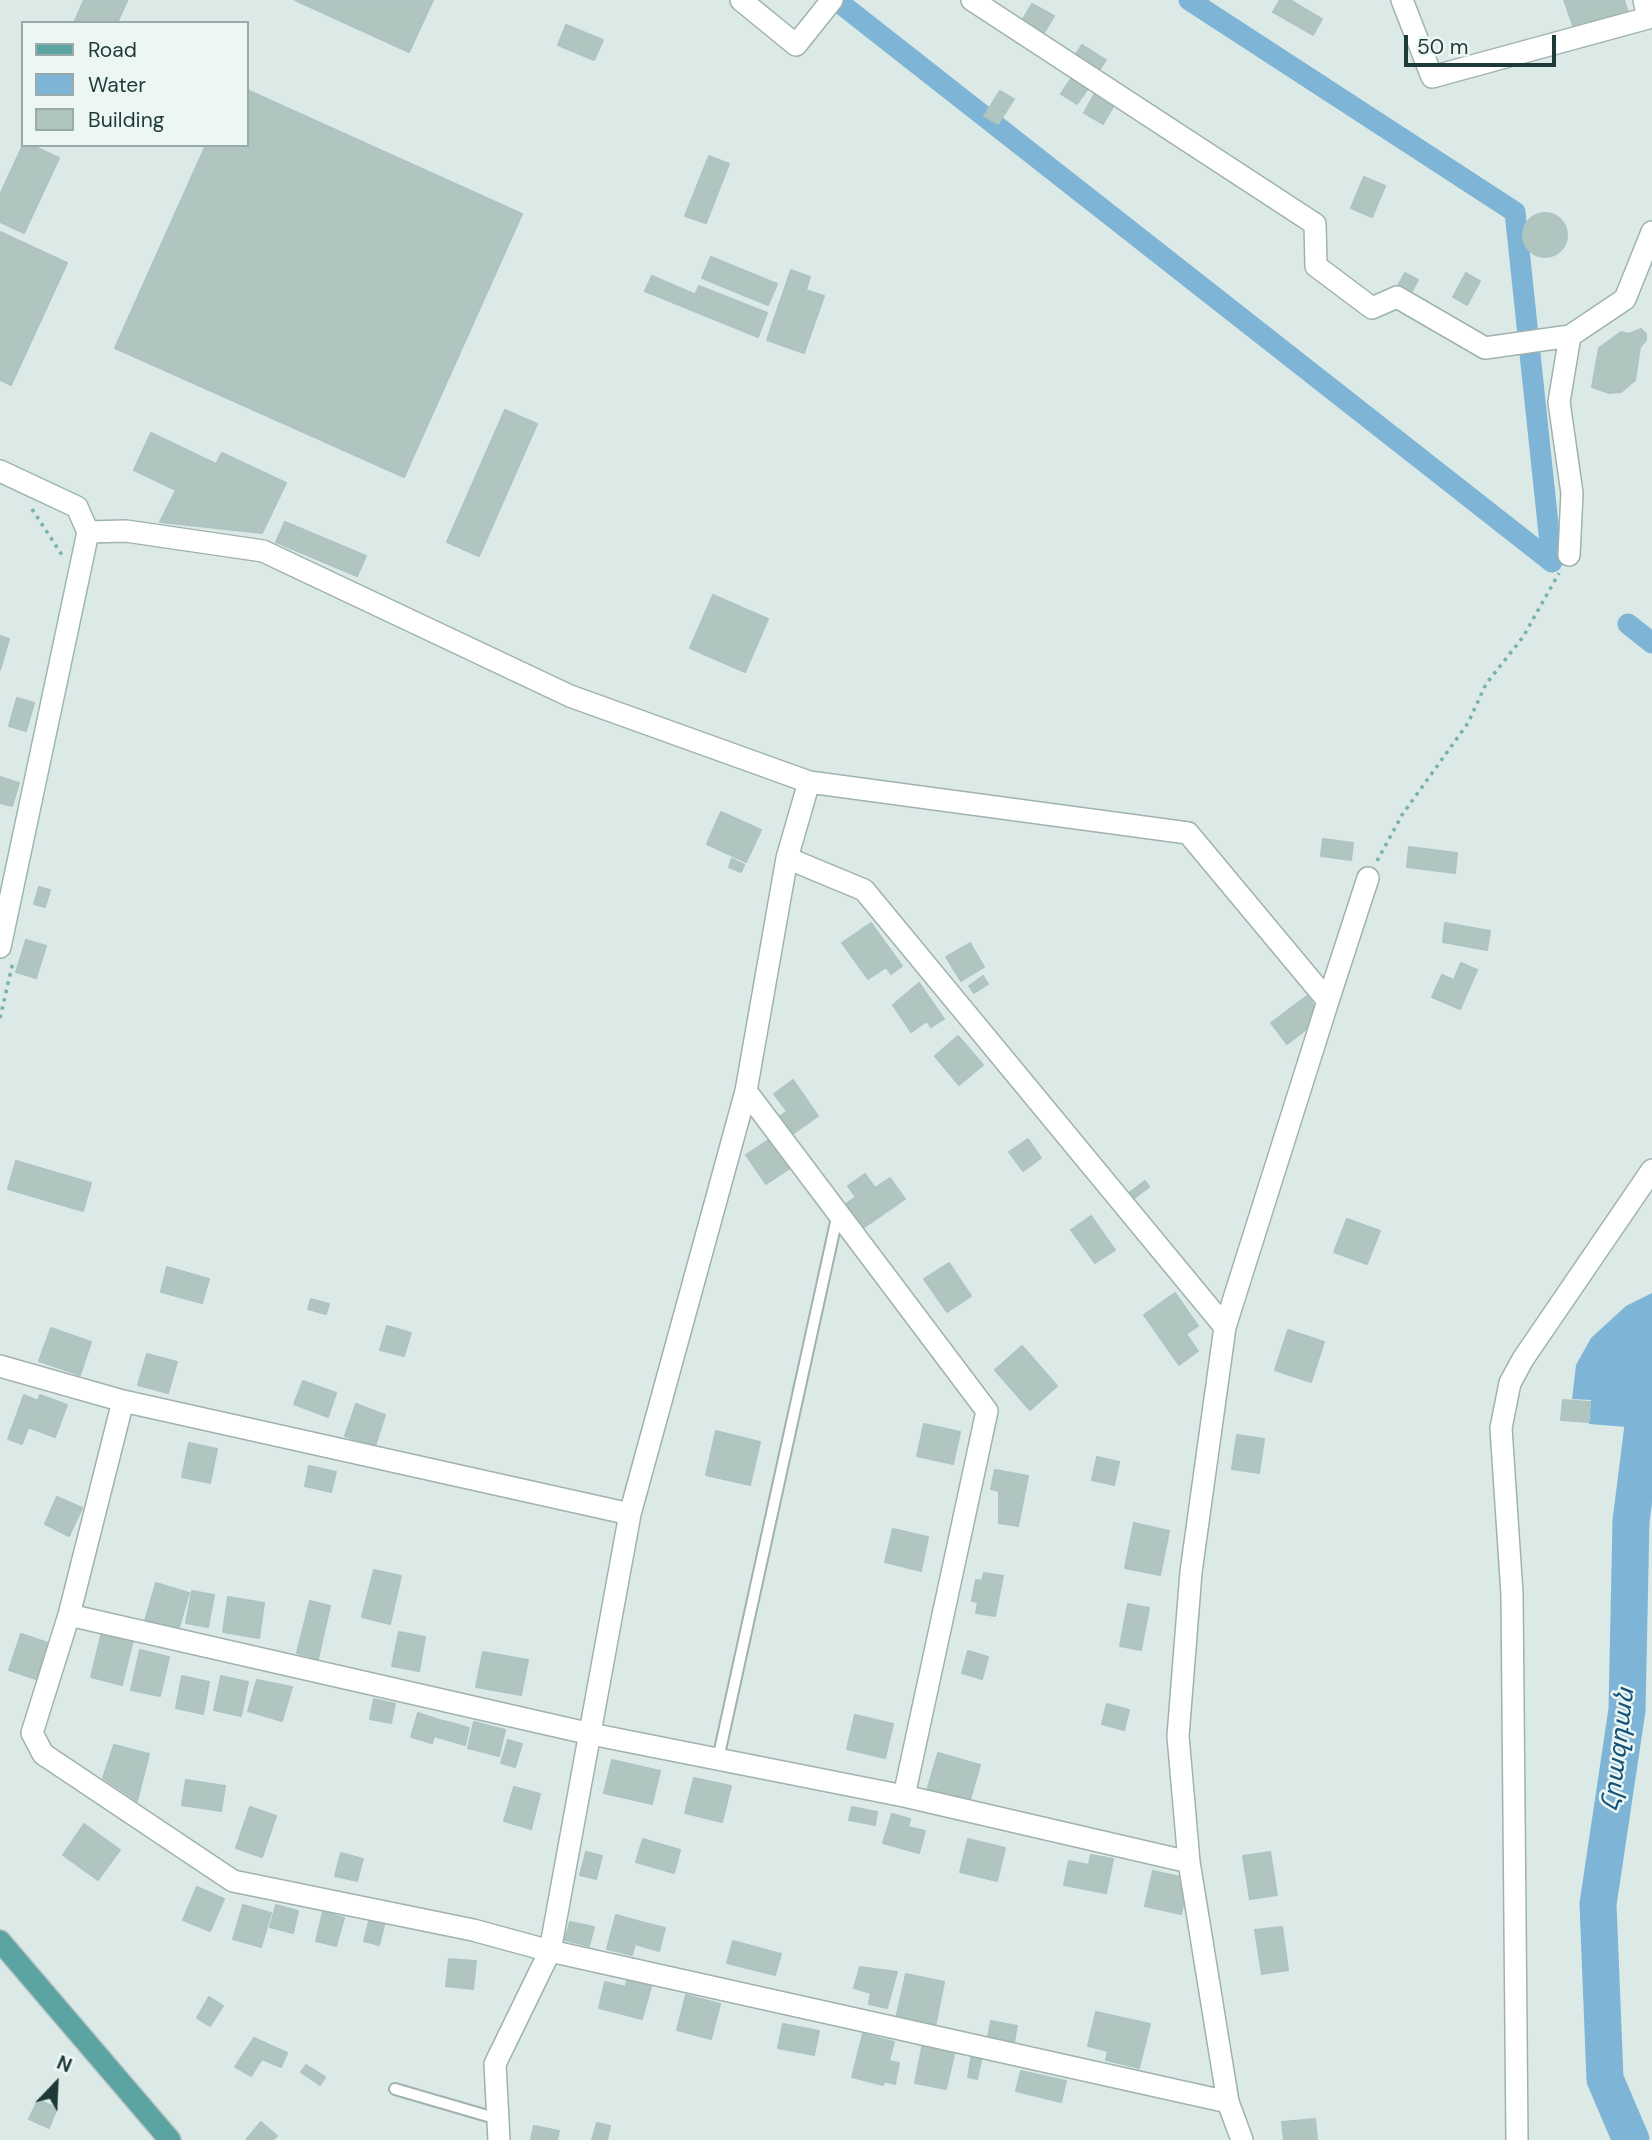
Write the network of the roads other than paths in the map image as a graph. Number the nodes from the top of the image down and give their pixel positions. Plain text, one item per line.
1 (741, 0) edge
2 (972, 0) edge
3 (1402, 0) edge
4 (1644, 0) edge
5 (829, 4) edge
6 (1652, 232) edge
7 (1570, 336) junction
8 (0, 471) edge
9 (88, 532) junction
10 (1569, 555) road end
11 (809, 782) junction
12 (787, 858) junction
13 (1368, 878) road end
14 (0, 947) edge
15 (1328, 1001) junction
16 (746, 1091) junction
17 (1652, 1170) edge
18 (838, 1213) junction
19 (1225, 1327) junction
20 (0, 1366) edge
21 (123, 1401) junction
22 (630, 1514) junction
23 (69, 1615) junction
24 (591, 1734) junction
25 (718, 1759) junction
26 (904, 1796) junction
27 (1189, 1862) junction
28 (0, 1941) edge
29 (550, 1951) junction
30 (395, 2089) dead end
31 (1228, 2102) junction
32 (499, 2129) edge
33 (170, 2140) edge
34 (1242, 2140) edge
35 (1517, 2140) edge

1 - 5 street
2 - 7 street
3 - 4 street
6 - 7 street
7 - 10 street
8 - 9 street
9 - 11 street
9 - 14 street
11 - 12 street
11 - 15 street
12 - 16 street
12 - 19 street
13 - 15 street
15 - 19 street
16 - 18 street
16 - 22 street
17 - 35 street
18 - 25 lane
18 - 26 street
19 - 27 street
20 - 21 street
21 - 22 street
21 - 23 street
22 - 24 street
23 - 24 street
23 - 29 street
24 - 25 street
24 - 29 street
25 - 26 street
26 - 27 street
27 - 31 street
28 - 33 main road
29 - 31 street
29 - 32 street
30 - 32 lane
31 - 34 street

